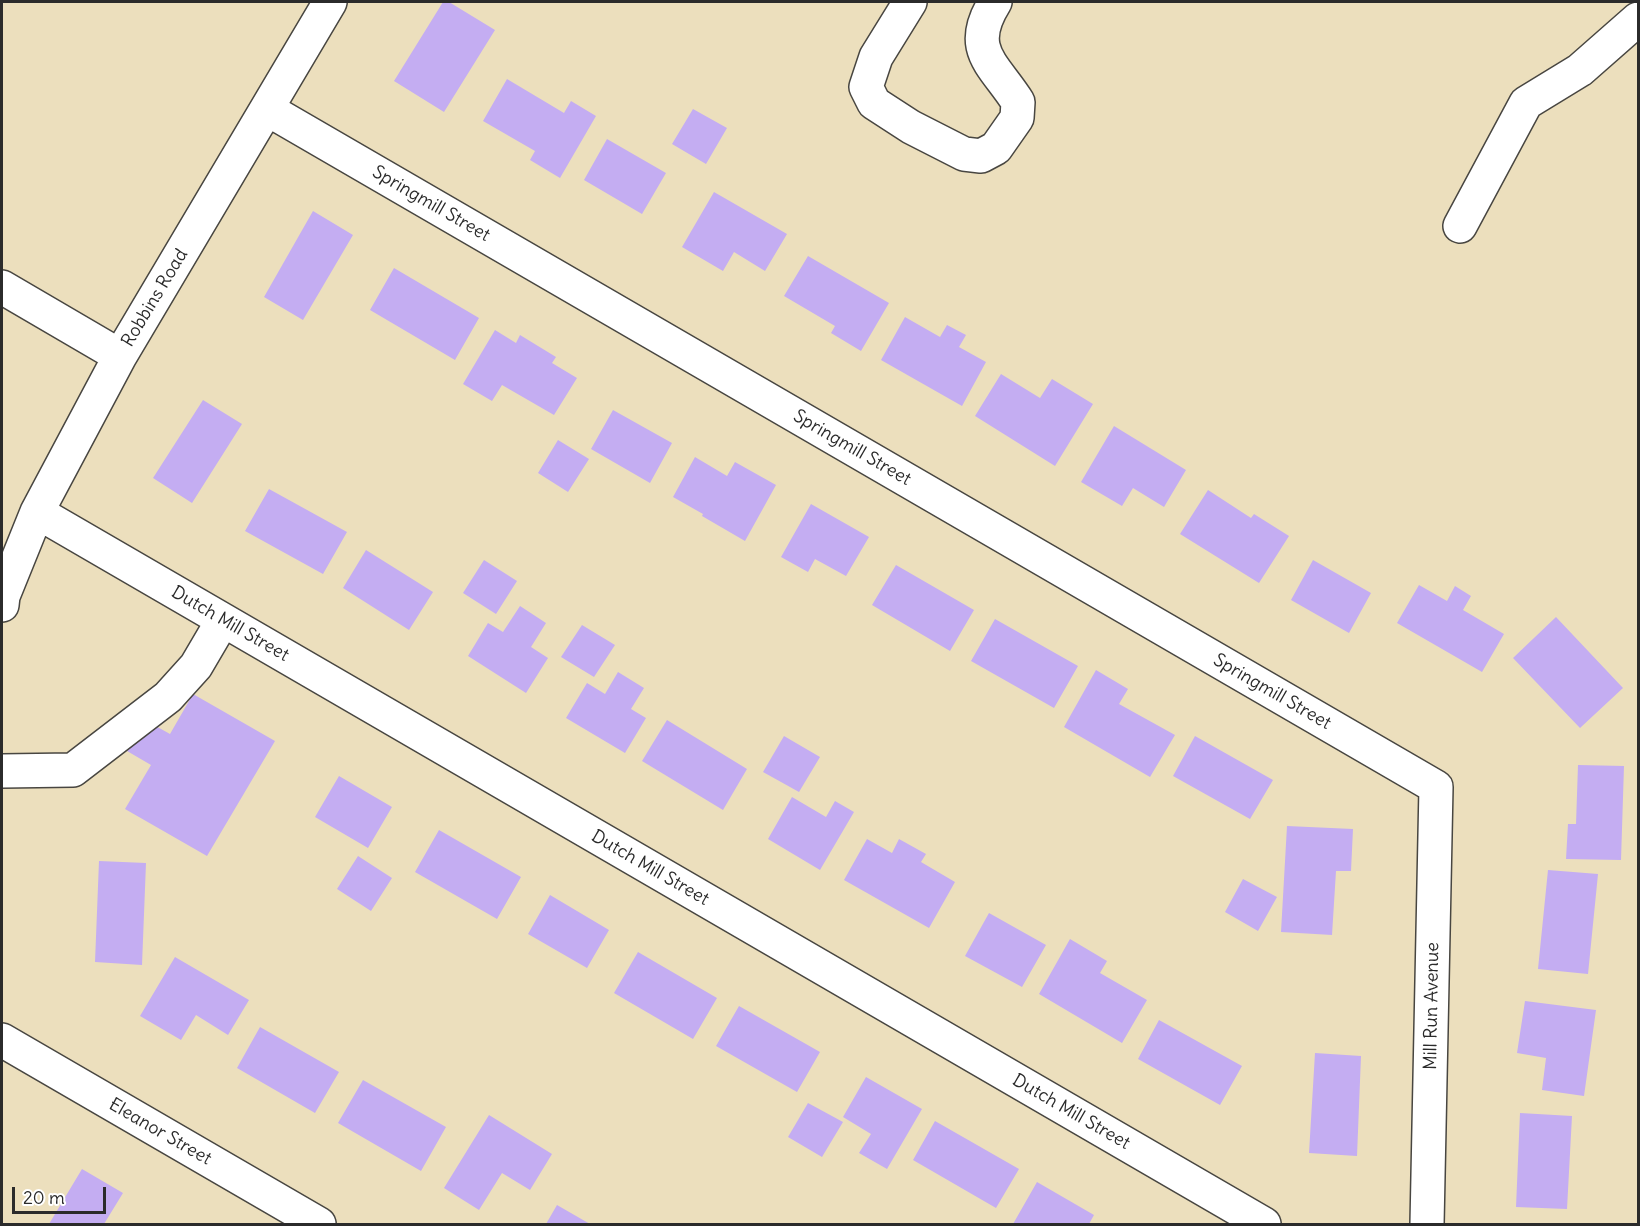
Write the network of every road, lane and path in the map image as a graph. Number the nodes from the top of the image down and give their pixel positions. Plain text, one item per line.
1 (330, 2) edge
2 (910, 2) edge
3 (994, 2) edge
4 (1638, 19) edge
5 (267, 109) junction
6 (1460, 226) dead end
7 (2, 287) edge
8 (120, 356) junction
9 (37, 512) junction
10 (2, 605) edge
11 (224, 620) junction
12 (2, 771) edge
13 (1436, 787) joint
14 (2, 1040) edge
15 (319, 1224) edge
16 (1264, 1224) edge
17 (1427, 1224) edge

1 - 5 street, Robbins Road
2 - 3 street
4 - 6 street
5 - 8 street, Robbins Road
5 - 13 street, Springmill Street
7 - 8 street
8 - 9 street, Robbins Road
9 - 10 street, Robbins Road
9 - 11 street, Dutch Mill Street
11 - 12 street
11 - 16 street, Dutch Mill Street
13 - 17 street, Mill Run Avenue
14 - 15 street, Eleanor Street

